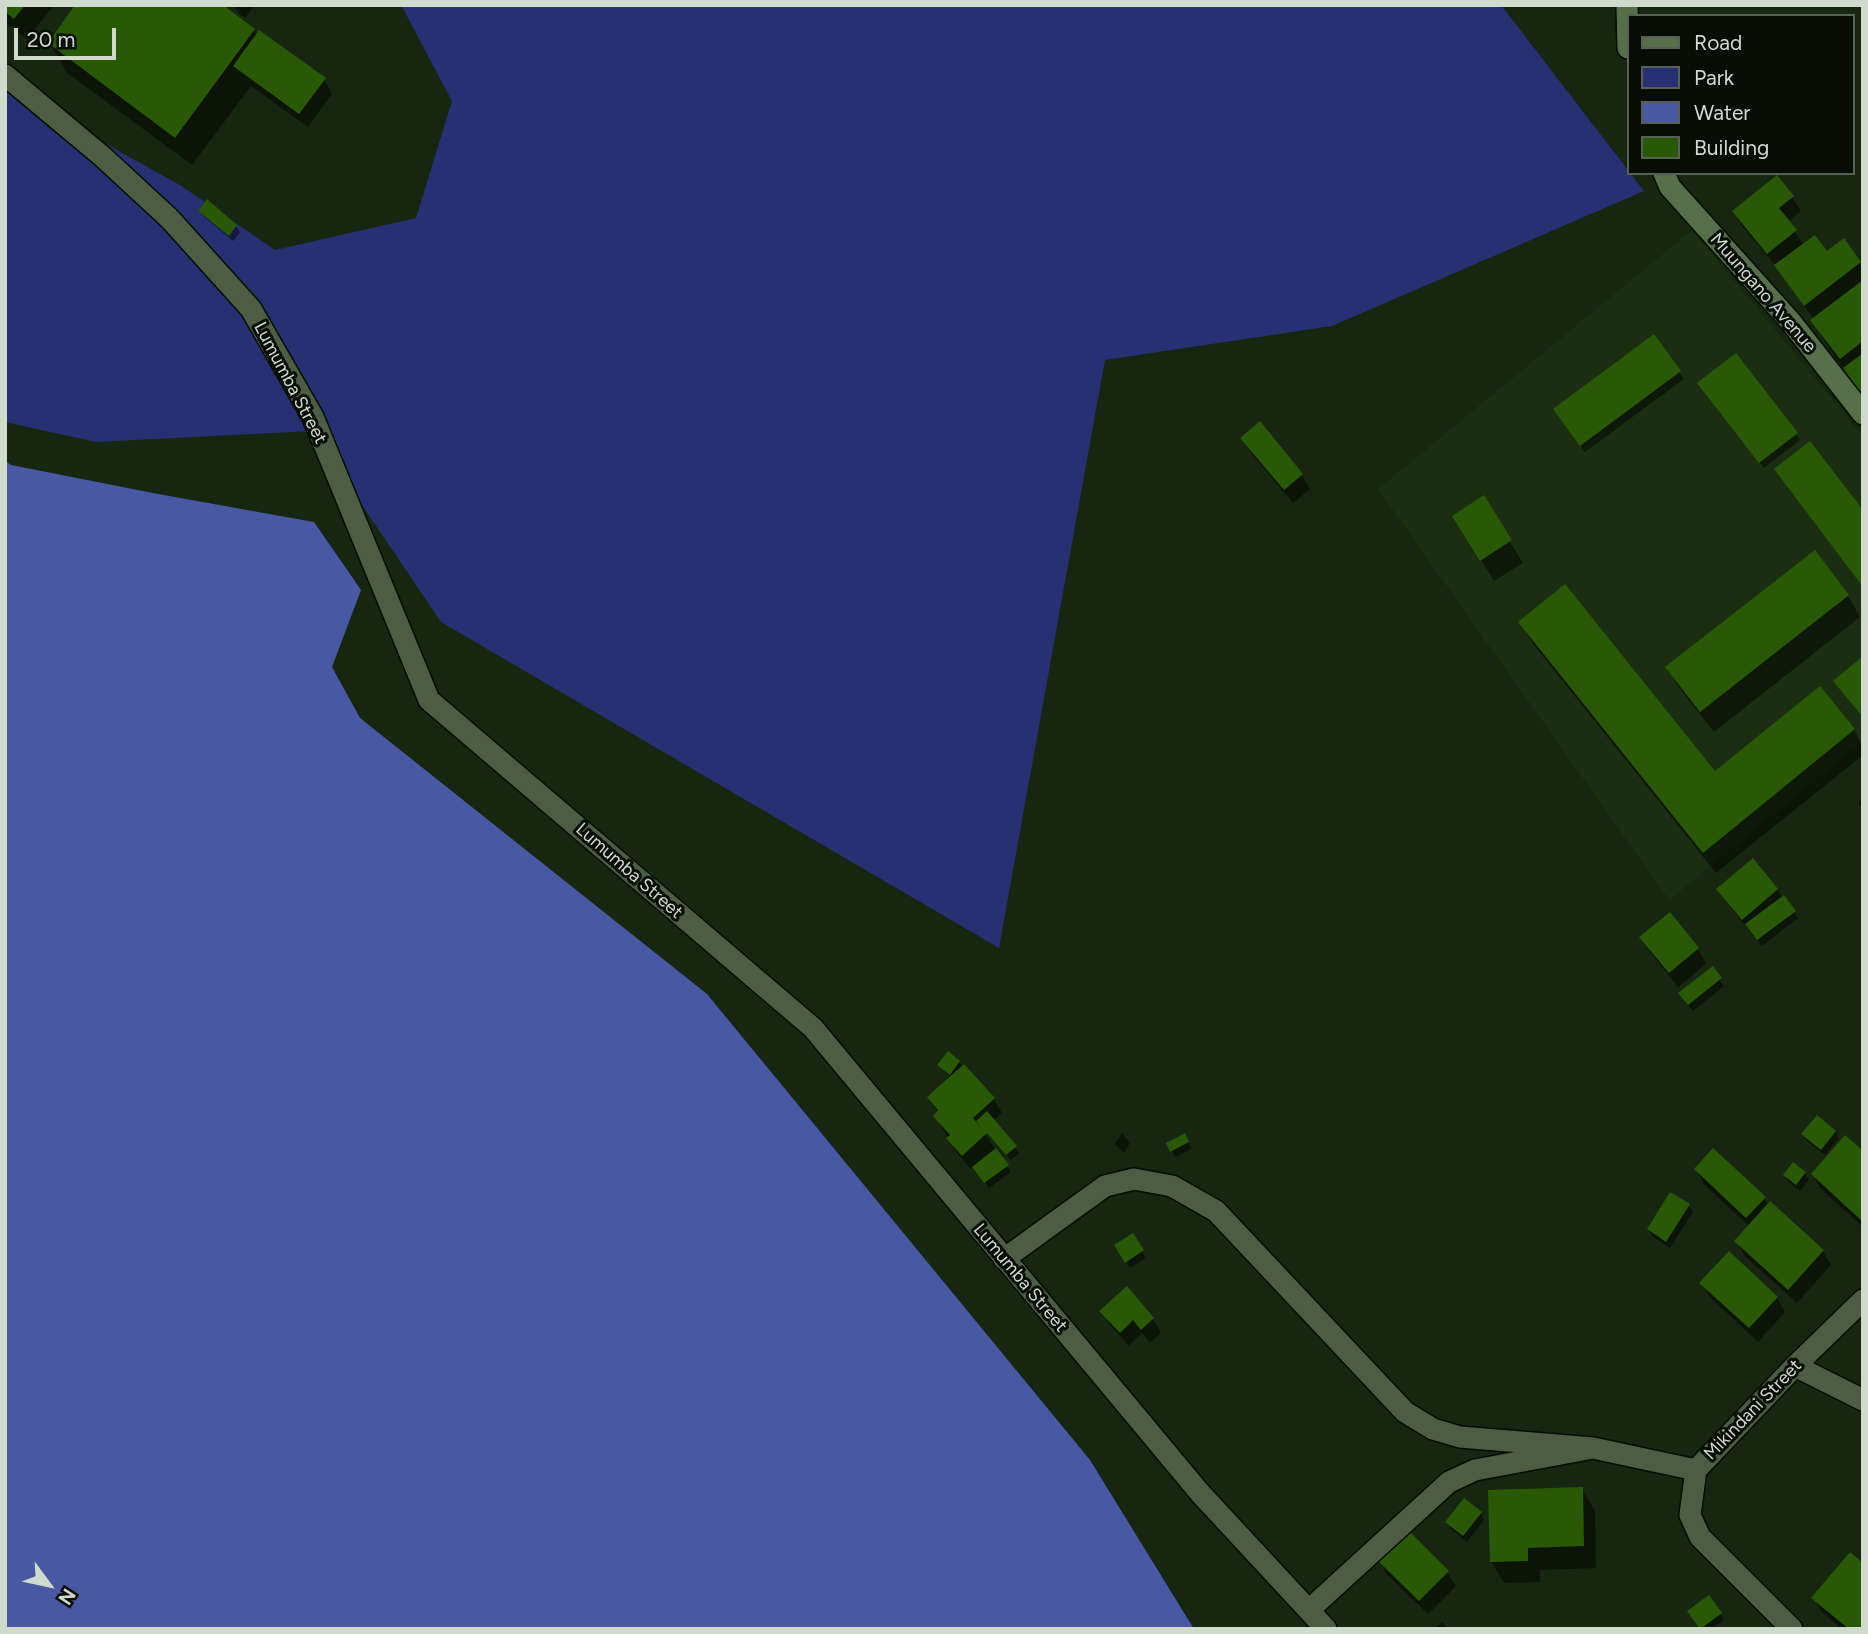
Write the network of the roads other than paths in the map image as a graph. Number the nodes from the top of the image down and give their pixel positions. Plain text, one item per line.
1 (5, 75) edge
2 (1667, 180) edge
3 (1863, 414) edge
4 (1004, 1259) junction
5 (1863, 1300) edge
6 (1795, 1366) junction
7 (1863, 1400) edge
8 (1593, 1448) junction
9 (1696, 1470) junction
10 (1310, 1610) junction
11 (1326, 1629) edge
12 (1792, 1629) edge

1 - 4 street, Lumumba Street
2 - 3 main road, Muungano Avenue
4 - 8 street
4 - 10 street, Lumumba Street
5 - 6 street, Mikindani Street
6 - 7 street
6 - 9 street, Mikindani Street
8 - 9 street
8 - 10 street
9 - 12 street, Mikindani Street
10 - 11 street, Lumumba Street

